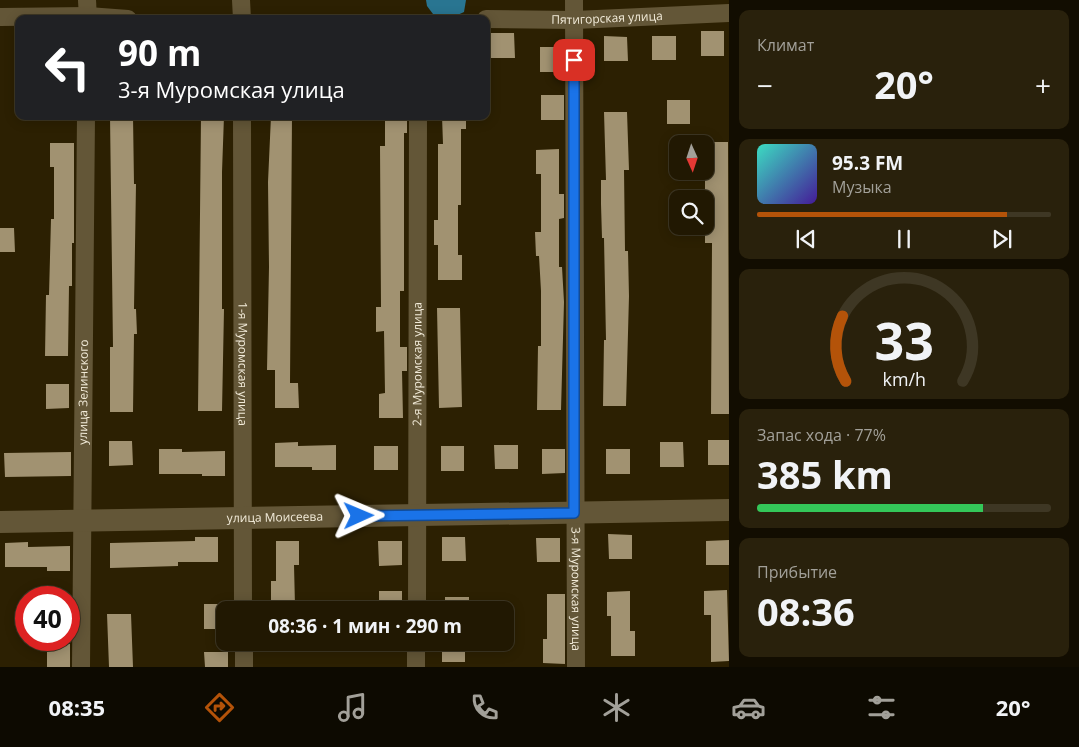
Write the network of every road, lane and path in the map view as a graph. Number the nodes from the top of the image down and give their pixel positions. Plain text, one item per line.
1 (241, 0) edge
2 (574, 0) edge
3 (88, 12) edge
4 (729, 13) edge
5 (35, 15) edge
6 (105, 15) edge
7 (242, 15) edge
8 (15, 16) edge
9 (0, 17) edge
10 (490, 19) edge
11 (574, 20) junction
12 (86, 120) edge
13 (242, 120) edge
14 (418, 120) edge
15 (729, 510) edge
16 (574, 513) junction
17 (418, 516) junction
18 (243, 518) junction
19 (80, 521) junction
20 (0, 522) edge
21 (244, 601) edge
22 (417, 601) edge
23 (244, 651) edge
24 (416, 651) edge
25 (81, 667) edge
26 (244, 667) edge
27 (416, 667) edge
28 (576, 667) edge

1 - 7 street
2 - 11 street, 3-я Муромская улица
3 - 5 street
3 - 6 street
4 - 11 street, Пятигорская улица
8 - 9 street
10 - 11 street, Пятигорская улица
11 - 16 street, 3-я Муромская улица
12 - 19 street, улица Зелинского
13 - 18 street, 1-я Муромская улица
14 - 17 street, 2-я Муромская улица
15 - 16 street, улица Моисеева
16 - 17 street, улица Моисеева
16 - 28 street, 3-я Муромская улица
17 - 18 street, улица Моисеева
17 - 22 street, 2-я Муромская улица
18 - 19 street, улица Моисеева
18 - 21 street, 1-я Муромская улица
19 - 20 street, улица Моисеева
19 - 25 street, улица Зелинского
23 - 26 street
24 - 27 street

